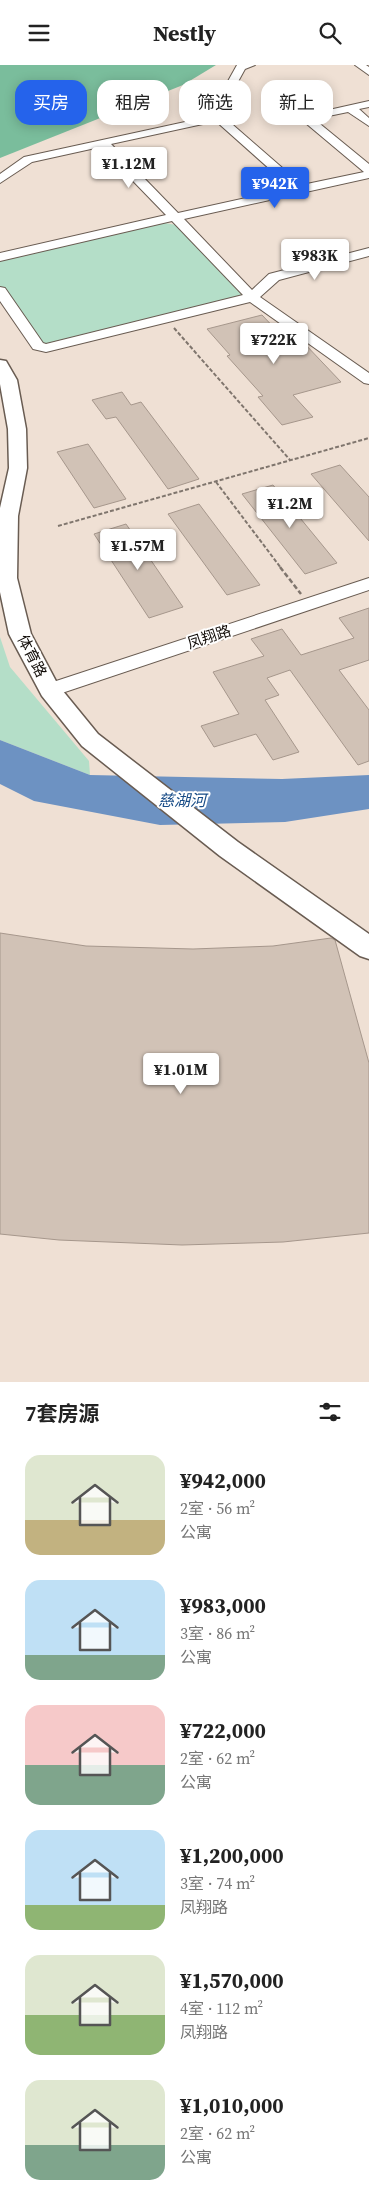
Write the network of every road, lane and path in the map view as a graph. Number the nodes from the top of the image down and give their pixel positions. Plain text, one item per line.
1 (250, 65) edge
2 (360, 65) edge
3 (369, 71) edge
4 (234, 80) edge
5 (369, 104) edge
6 (350, 108) junction
7 (369, 123) edge
8 (185, 125) edge
9 (226, 125) edge
10 (103, 143) junction
11 (369, 172) edge
12 (0, 179) edge
13 (299, 189) junction
14 (175, 217) junction
15 (369, 252) edge
16 (0, 257) edge
17 (0, 291) edge
18 (252, 297) junction
19 (166, 318) junction
20 (0, 365) edge
21 (369, 380) edge
22 (369, 438) edge
23 (290, 461) junction
24 (216, 482) junction
25 (58, 526) dead end
26 (369, 584) edge
27 (309, 604) junction
28 (50, 690) junction
29 (369, 948) edge

1 - 4 street
2 - 3 street
5 - 6 street
6 - 7 street
6 - 11 street
8 - 10 street
9 - 13 street
10 - 12 street
10 - 14 street
11 - 13 street
13 - 14 street
14 - 16 street
14 - 18 street
15 - 18 street
17 - 19 street
18 - 19 street
18 - 21 street
19 - 23 path
20 - 28 street, 体育路
22 - 23 path
23 - 24 path
24 - 25 path
24 - 27 path
26 - 27 street, 凤翔路
27 - 28 street, 凤翔路
28 - 29 street, 体育路

